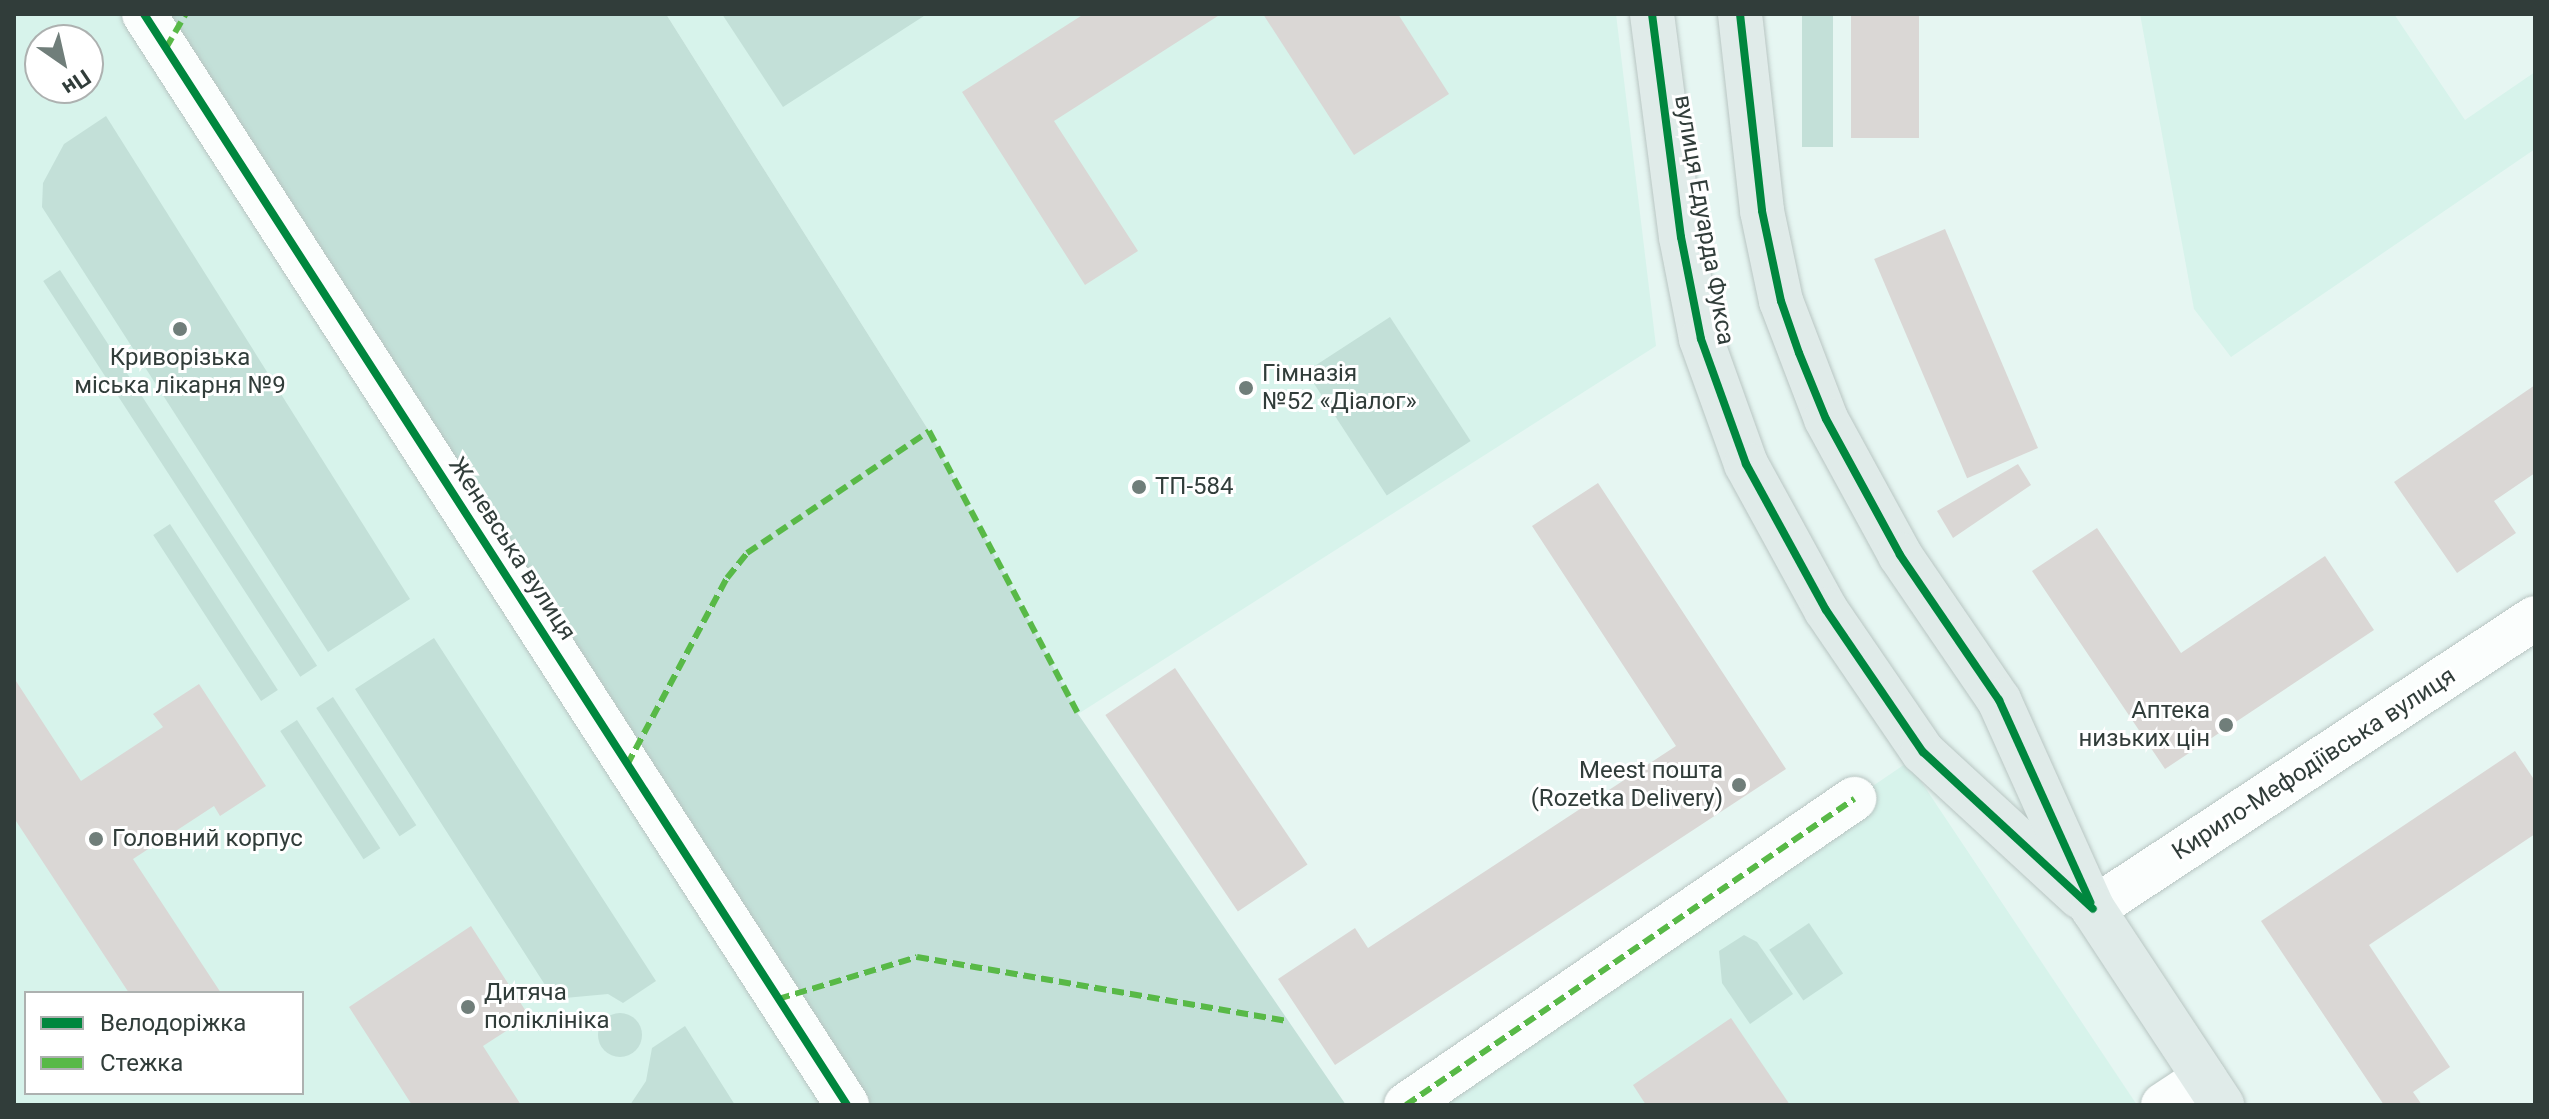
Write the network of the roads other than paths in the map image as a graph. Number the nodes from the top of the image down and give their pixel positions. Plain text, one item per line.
1 (144, 14) edge
2 (1652, 14) edge
3 (1740, 14) edge
4 (2535, 618) edge
5 (1854, 799) dead end
6 (2093, 909) junction
7 (2213, 1091) edge
8 (847, 1105) edge
9 (1406, 1105) edge
10 (2163, 1105) edge

1 - 8 street, Женевська вулиця
2 - 6 main road, вулиця Едуарда Фукса
3 - 6 main road
4 - 6 street, Кирило-Мефодіївська вулиця
5 - 9 street
6 - 7 main road
7 - 10 street

